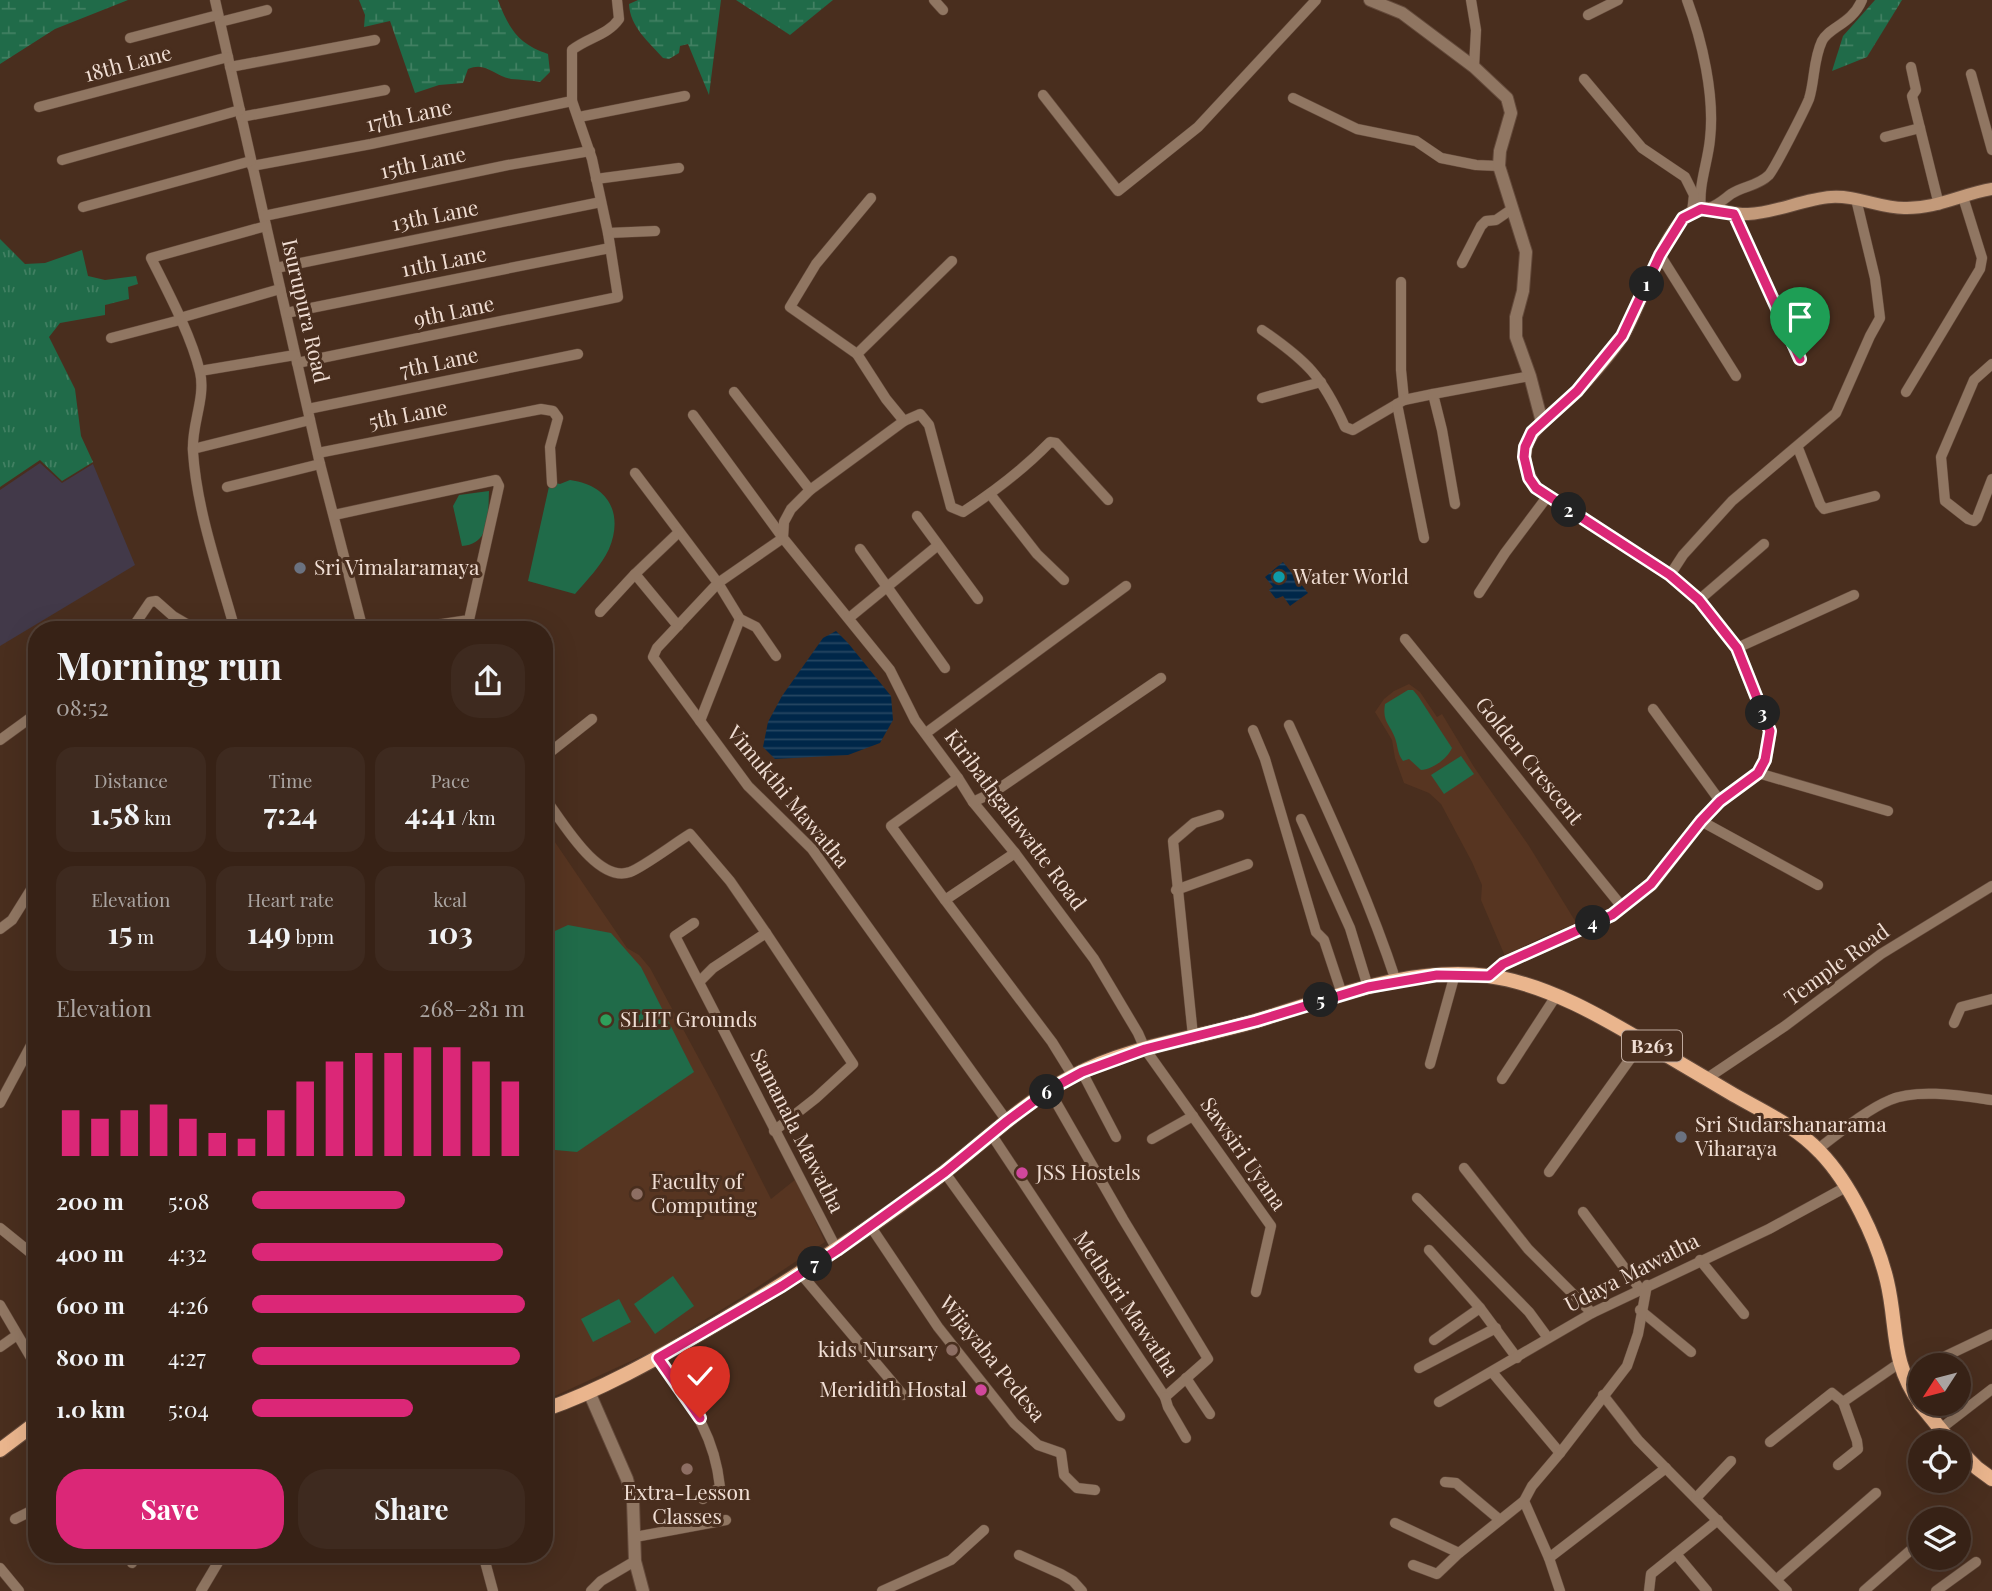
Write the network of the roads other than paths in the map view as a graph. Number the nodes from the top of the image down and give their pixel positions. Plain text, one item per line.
1 (215, 0) edge
2 (617, 0) edge
3 (934, 0) edge
4 (1316, 0) edge
5 (1370, 0) edge
6 (1471, 0) edge
7 (1618, 0) edge
8 (1687, 0) edge
9 (1862, 0) edge
10 (267, 10) dead end
11 (943, 10) dead end
12 (1588, 15) dead end
13 (219, 19) junction
14 (131, 38) dead end
15 (375, 40) dead end
16 (229, 62) junction
17 (1475, 67) junction
18 (1911, 67) dead end
19 (1971, 74) dead end
20 (1584, 79) dead end
21 (384, 90) dead end
22 (1043, 95) dead end
23 (685, 96) dead end
24 (1293, 98) dead end
25 (572, 101) junction
26 (39, 107) dead end
27 (241, 113) junction
28 (579, 117) junction
29 (1920, 128) junction
30 (1885, 137) dead end
31 (1992, 150) edge
32 (590, 151) junction
33 (62, 160) dead end
34 (252, 163) junction
35 (1499, 166) junction
36 (679, 168) dead end
37 (596, 179) junction
38 (1992, 188) edge
39 (1963, 197) junction
40 (871, 198) dead end
41 (1856, 199) junction
42 (601, 202) junction
43 (1939, 205) junction
44 (83, 207) dead end
45 (1512, 209) junction
46 (1700, 210) junction
47 (1734, 214) junction
48 (265, 221) junction
49 (655, 231) dead end
50 (608, 233) junction
51 (610, 248) junction
52 (1660, 255) junction
53 (952, 261) dead end
54 (1462, 263) dead end
55 (276, 268) junction
56 (1401, 282) dead end
57 (280, 289) junction
58 (286, 313) junction
59 (180, 319) junction
60 (1262, 330) dead end
61 (111, 338) dead end
62 (578, 354) dead end
63 (856, 354) junction
64 (296, 359) junction
65 (1800, 359) dead end
66 (1992, 364) edge
67 (200, 371) junction
68 (1530, 376) junction
69 (1736, 376) dead end
70 (1321, 382) junction
71 (734, 392) dead end
72 (1906, 392) dead end
73 (1433, 394) junction
74 (1262, 398) dead end
75 (1400, 402) junction
76 (309, 415) junction
77 (693, 415) dead end
78 (904, 421) junction
79 (1542, 422) junction
80 (1798, 447) junction
81 (193, 449) junction
82 (318, 453) junction
83 (320, 464) junction
84 (635, 473) dead end
85 (1992, 479) edge
86 (552, 483) dead end
87 (228, 487) dead end
88 (810, 490) junction
89 (990, 494) junction
90 (1875, 496) dead end
91 (1547, 497) junction
92 (1108, 500) dead end
93 (1455, 505) dead end
94 (334, 515) junction
95 (917, 516) dead end
96 (679, 532) junction
97 (783, 538) junction
98 (1424, 538) dead end
99 (1764, 544) dead end
100 (937, 546) junction
101 (860, 550) dead end
102 (635, 574) junction
103 (1670, 575) junction
104 (1064, 580) dead end
105 (718, 583) junction
106 (887, 586) junction
107 (1126, 586) dead end
108 (1479, 593) dead end
109 (1854, 595) dead end
110 (978, 599) dead end
111 (1699, 600) junction
112 (600, 612) dead end
113 (849, 618) junction
114 (740, 619) junction
115 (137, 621) edge
116 (182, 621) edge
117 (233, 621) edge
118 (361, 621) edge
119 (462, 621) edge
120 (678, 626) junction
121 (1405, 639) dead end
122 (1737, 648) junction
123 (776, 656) dead end
124 (945, 668) dead end
125 (1161, 678) dead end
126 (1653, 709) dead end
127 (592, 719) dead end
128 (28, 720) edge
129 (701, 721) junction
130 (1289, 725) dead end
131 (1253, 730) dead end
132 (926, 733) junction
133 (0, 740) edge
134 (553, 750) edge
135 (1758, 773) junction
136 (958, 778) junction
137 (1720, 801) junction
138 (973, 802) junction
139 (553, 809) edge
140 (1888, 811) dead end
141 (1219, 815) dead end
142 (1301, 819) dead end
143 (1701, 821) junction
144 (1015, 853) junction
145 (1248, 864) dead end
146 (1818, 885) dead end
147 (1992, 886) edge
148 (1177, 890) junction
149 (28, 894) edge
150 (945, 900) junction
151 (1623, 908) junction
152 (694, 923) dead end
153 (0, 929) edge
154 (766, 933) junction
155 (1455, 974) junction
156 (1489, 976) junction
157 (700, 981) junction
158 (1396, 981) junction
159 (1368, 987) junction
160 (1342, 994) junction
161 (1556, 996) junction
162 (1992, 999) edge
163 (1954, 1023) dead end
164 (1193, 1036) junction
165 (1643, 1041) junction
166 (1145, 1049) junction
167 (28, 1051) edge
168 (1430, 1064) dead end
169 (1077, 1074) junction
170 (1502, 1079) dead end
171 (1706, 1079) junction
172 (1049, 1090) junction
173 (1992, 1100) edge
174 (0, 1102) edge
175 (1193, 1116) junction
176 (1007, 1121) junction
177 (774, 1131) junction
178 (991, 1134) junction
179 (1116, 1137) dead end
180 (1152, 1139) dead end
181 (1818, 1149) junction
182 (1464, 1168) dead end
183 (945, 1172) junction
184 (1549, 1172) dead end
185 (1846, 1187) junction
186 (1417, 1198) dead end
187 (1583, 1212) dead end
188 (871, 1227) junction
189 (0, 1228) edge
190 (28, 1250) edge
191 (837, 1250) junction
192 (1429, 1250) dead end
193 (1700, 1260) junction
194 (801, 1274) junction
195 (1643, 1287) junction
196 (1256, 1292) dead end
197 (0, 1306) edge
198 (1480, 1308) junction
199 (1640, 1310) junction
200 (1592, 1313) junction
201 (1744, 1314) dead end
202 (1496, 1328) junction
203 (1992, 1334) edge
204 (17, 1335) junction
205 (1548, 1338) junction
206 (1434, 1340) dead end
207 (0, 1347) edge
208 (1691, 1352) dead end
209 (28, 1353) edge
210 (1952, 1353) edge
211 (658, 1358) junction
212 (1517, 1358) junction
213 (1898, 1364) junction
214 (1419, 1368) dead end
215 (1492, 1371) junction
216 (1908, 1376) edge
217 (1186, 1378) junction
218 (1904, 1378) junction
219 (1908, 1384) edge
220 (1992, 1389) edge
221 (589, 1392) junction
222 (903, 1395) dead end
223 (1603, 1395) junction
224 (1165, 1397) junction
225 (1439, 1402) dead end
226 (1843, 1402) junction
227 (553, 1406) edge
228 (1210, 1414) dead end
229 (1120, 1416) dead end
230 (1929, 1416) edge
231 (28, 1429) edge
232 (1939, 1430) joint
233 (1186, 1438) dead end
234 (1770, 1442) dead end
235 (0, 1450) edge
236 (1560, 1453) junction
237 (1971, 1460) edge
238 (1731, 1461) dead end
239 (1838, 1465) dead end
240 (1666, 1468) junction
241 (1992, 1479) edge
242 (1445, 1482) dead end
243 (1095, 1490) dead end
244 (1876, 1493) dead end
245 (1696, 1498) junction
246 (703, 1499) dead end
247 (1524, 1501) junction
248 (28, 1512) edge
249 (15, 1519) dead end
250 (726, 1520) dead end
251 (1500, 1520) junction
252 (1718, 1520) junction
253 (1395, 1522) dead end
254 (984, 1530) dead end
255 (635, 1537) junction
256 (1908, 1552) edge
257 (1459, 1553) junction
258 (1676, 1553) junction
259 (1019, 1555) dead end
260 (1549, 1558) junction
261 (635, 1561) junction
262 (1976, 1562) dead end
263 (218, 1563) edge
264 (485, 1563) edge
265 (1413, 1565) dead end
266 (0, 1568) edge
267 (1777, 1579) junction
268 (1076, 1589) edge
269 (19, 1591) edge
270 (201, 1591) edge
271 (493, 1591) edge
272 (592, 1591) edge
273 (643, 1591) edge
274 (882, 1591) edge
275 (1560, 1591) edge
276 (1649, 1591) edge
277 (1707, 1591) edge
278 (1787, 1591) edge
279 (1864, 1591) edge
280 (1936, 1591) edge

1 - 13 street, Isurupura Road
2 - 25 street
3 - 11 street
4 - 22 street
5 - 17 street
6 - 17 street
7 - 12 street
8 - 46 street
9 - 46 street
10 - 13 street
13 - 14 street
13 - 16 street, Isurupura Road
15 - 16 street, 18th Lane
16 - 26 street, 18th Lane
16 - 27 street, Isurupura Road
17 - 35 street
18 - 29 street
19 - 31 street
20 - 46 street
21 - 27 street
23 - 28 street
24 - 35 street
25 - 28 street
25 - 34 street, 17th Lane
27 - 33 street
27 - 34 street, Isurupura Road
28 - 32 street
29 - 30 street
29 - 43 street
32 - 37 street
32 - 48 street, 15th Lane
34 - 44 street, 17th Lane
34 - 48 street, Isurupura Road
35 - 45 street
36 - 37 street
37 - 42 street
38 - 39 main road
39 - 43 main road
39 - 72 street
40 - 63 street
41 - 43 main road
41 - 47 main road
41 - 80 street
42 - 50 street
42 - 55 street, 13th Lane
45 - 54 street
45 - 68 street
46 - 47 main road
46 - 52 main road
47 - 65 street
48 - 55 street, Isurupura Road
48 - 59 street, 15th Lane
49 - 50 street
50 - 51 street
51 - 58 street, 11th Lane
51 - 64 street, 9th Lane
52 - 69 street
52 - 79 main road
53 - 63 street
55 - 57 street, Isurupura Road
56 - 75 street
57 - 58 street, Isurupura Road
57 - 59 street
58 - 64 street, Isurupura Road
59 - 61 street
59 - 67 street
60 - 70 street
62 - 76 street, 7th Lane
63 - 78 street
64 - 67 street, 9th Lane
64 - 76 street, Isurupura Road
66 - 85 street
67 - 81 street
68 - 73 street
68 - 79 street
70 - 74 street
70 - 75 street
71 - 88 street
73 - 75 street
73 - 93 street
75 - 98 street
76 - 81 street, 7th Lane
76 - 82 street, Isurupura Road
77 - 97 street, Kiribathgalawatte Road
78 - 88 street
78 - 89 street
79 - 91 main road
80 - 90 street
80 - 103 street
81 - 117 street
82 - 83 street, Isurupura Road
82 - 86 street, 5th Lane
83 - 87 street
83 - 94 street, Isurupura Road
84 - 96 street
88 - 97 street
89 - 92 street
89 - 104 street
91 - 103 main road
91 - 108 street
94 - 118 street, Isurupura Road
94 - 119 street
95 - 100 street
96 - 102 street
96 - 105 street
97 - 105 street, Vimukthi Mawatha
97 - 113 street, Kiribathgalawatte Road
99 - 111 street
100 - 106 street
100 - 110 street
101 - 106 street
102 - 112 street
102 - 120 street
103 - 111 main road
105 - 114 street
105 - 120 street, Vimukthi Mawatha
106 - 113 street
106 - 124 street
107 - 132 street
109 - 122 street
111 - 122 main road
113 - 132 street, Kiribathgalawatte Road
114 - 123 street
114 - 129 street
115 - 116 street
120 - 129 street, Vimukthi Mawatha
121 - 151 street, Golden Crescent
122 - 135 main road
125 - 138 street
126 - 137 street
127 - 134 street
128 - 133 street
129 - 176 street, Vimukthi Mawatha
130 - 158 street
131 - 160 street
132 - 136 street, Kiribathgalawatte Road
135 - 137 main road
135 - 140 street
136 - 138 street, Kiribathgalawatte Road
136 - 150 street
137 - 143 main road
138 - 144 street, Kiribathgalawatte Road
139 - 154 street
141 - 148 street
142 - 159 street
143 - 146 street
143 - 151 main road
144 - 150 street
144 - 166 street, Kiribathgalawatte Road
145 - 148 street
147 - 171 street, Temple Road
148 - 164 street
149 - 153 street
150 - 169 street
151 - 156 main road
152 - 157 street, Samanala Mawatha
154 - 157 street
154 - 177 street
155 - 156 main road, B263
155 - 158 main road, B263
155 - 168 street
156 - 161 main road, B263
157 - 177 street, Samanala Mawatha
158 - 159 main road, B263
159 - 160 main road, B263
160 - 164 main road, B263
161 - 165 main road, B263
161 - 170 street
162 - 163 street
164 - 166 main road, B263
165 - 171 main road, B263
165 - 184 street
166 - 169 main road, B263
166 - 175 street, Sawsiri Uyana
167 - 174 street
169 - 172 main road, B263
169 - 179 street
171 - 181 main road, B263
172 - 176 main road, B263
172 - 217 street, Methsiri Mawatha
173 - 181 street
175 - 180 street
175 - 196 street, Sawsiri Uyana
176 - 178 main road, B263
177 - 191 street, Samanala Mawatha
178 - 183 main road, B263
178 - 224 street, Methsiri Mawatha
181 - 185 main road, B263
182 - 200 street
183 - 188 main road, B263
183 - 229 street
185 - 193 street, Udaya Mawatha
185 - 213 main road, B263
186 - 205 street
187 - 195 street
188 - 191 main road, B263
188 - 243 street, Wijayaba Pedesa
189 - 190 street
191 - 194 main road, B263
192 - 198 street
193 - 195 street, Udaya Mawatha
193 - 201 street
194 - 211 main road, B263
194 - 222 street
195 - 199 street
195 - 200 street, Udaya Mawatha
197 - 204 street
198 - 202 street
198 - 206 street
199 - 208 street
199 - 223 street
200 - 205 street, Udaya Mawatha
202 - 212 street
202 - 214 street
203 - 210 street
204 - 207 street
204 - 209 street
205 - 212 street, Udaya Mawatha
211 - 221 main road, B263
211 - 246 street
212 - 215 street, Udaya Mawatha
213 - 218 main road, B263
213 - 226 street
215 - 225 street, Udaya Mawatha
215 - 236 street
216 - 218 street
217 - 224 street, Methsiri Mawatha
217 - 228 street
218 - 219 main road, B263
220 - 232 street
221 - 227 main road, B263
221 - 255 street
223 - 236 street
223 - 240 street
224 - 233 street
226 - 234 street
226 - 239 street
230 - 232 main road, B263
231 - 235 main road
236 - 247 street
237 - 241 main road
238 - 245 street
240 - 245 street
240 - 260 street
242 - 251 street
244 - 267 street
245 - 252 street
247 - 251 street
247 - 260 street
248 - 249 street
250 - 255 street
251 - 257 street
252 - 258 street
252 - 267 street
253 - 257 street
254 - 274 street
255 - 261 street
256 - 279 street
257 - 265 street
258 - 276 street
258 - 277 street
259 - 268 street
260 - 275 street
261 - 272 street
261 - 273 street
262 - 280 street
263 - 270 street
264 - 271 street
266 - 269 street
267 - 278 street

